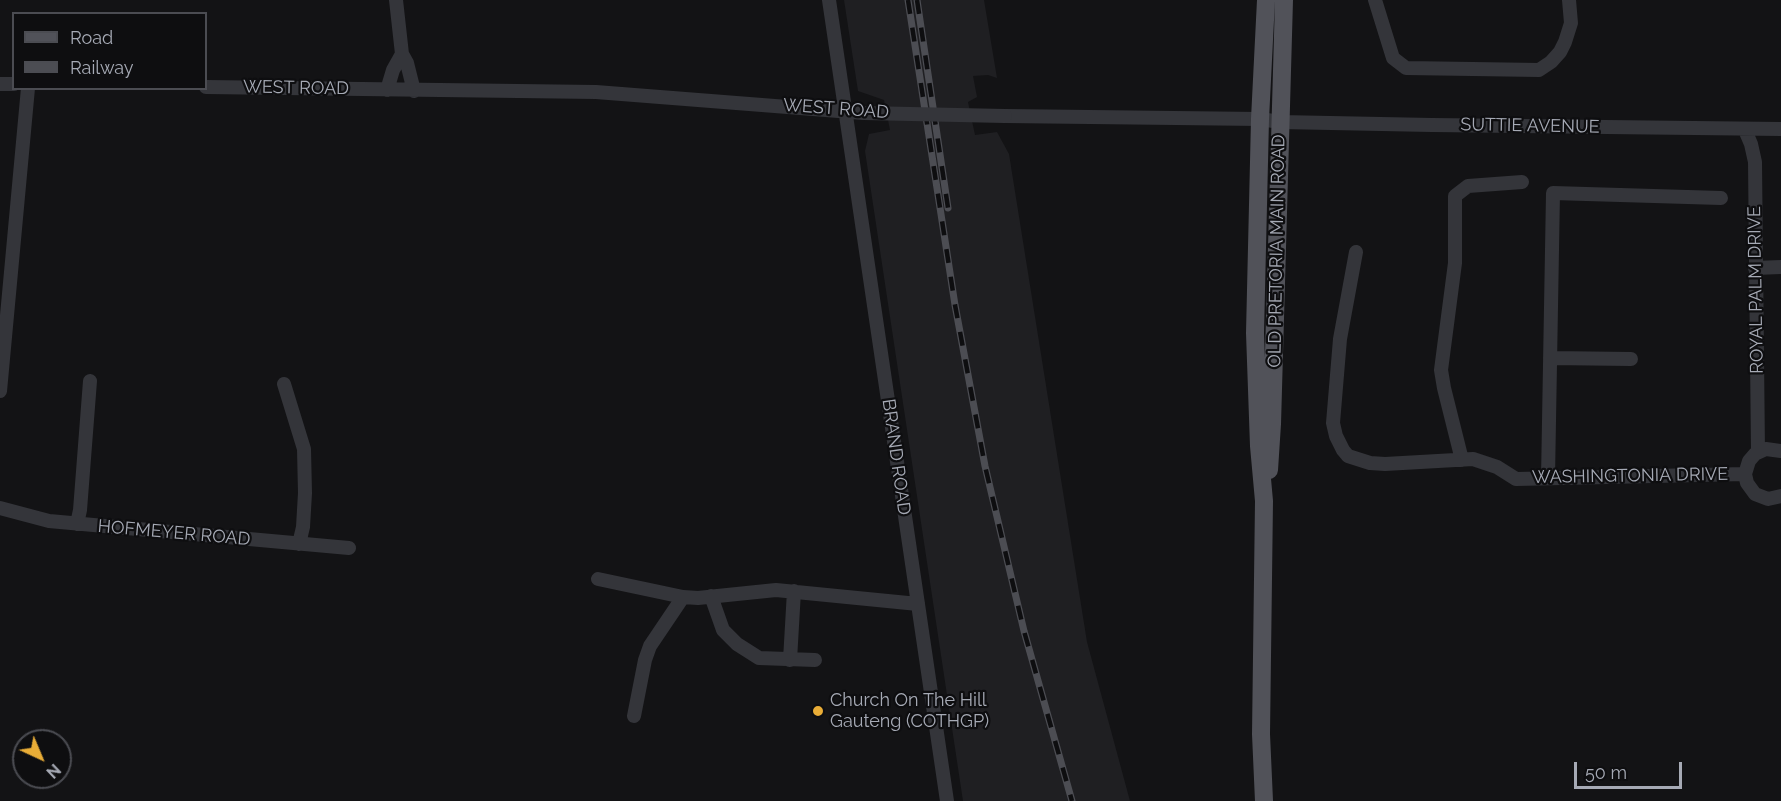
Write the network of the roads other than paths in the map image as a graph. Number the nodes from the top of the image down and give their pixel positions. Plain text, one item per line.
1 (396, 0) edge
2 (829, 0) edge
3 (1266, 0) edge
4 (1284, 0) edge
5 (1375, 0) edge
6 (1569, 0) edge
7 (402, 54) junction
8 (207, 87) edge
9 (28, 90) edge
10 (387, 90) junction
11 (414, 91) junction
12 (845, 112) junction
13 (1260, 119) junction
14 (1280, 122) junction
15 (1781, 129) edge
16 (1745, 130) junction
17 (1522, 182) dead end
18 (1721, 198) dead end
19 (1356, 252) dead end
20 (1781, 267) edge
21 (1755, 268) junction
22 (1550, 358) junction
23 (1631, 359) dead end
24 (90, 381) dead end
25 (284, 384) dead end
26 (0, 391) edge
27 (1781, 451) edge
28 (1758, 452) junction
29 (1462, 460) junction
30 (1745, 474) junction
31 (1548, 478) junction
32 (1781, 496) edge
33 (1264, 501) junction
34 (0, 508) edge
35 (77, 524) junction
36 (299, 544) junction
37 (349, 548) dead end
38 (598, 579) dead end
39 (794, 591) junction
40 (683, 597) junction
41 (711, 597) junction
42 (918, 604) junction
43 (790, 660) junction
44 (815, 660) dead end
45 (634, 716) dead end
46 (947, 801) edge
47 (1264, 801) edge

1 - 7 street
2 - 12 street, BRAND ROAD
3 - 13 main road, OLD PRETORIA MAIN ROAD
4 - 14 main road, OLD PRETORIA MAIN ROAD
5 - 6 street
7 - 10 street
7 - 11 street
8 - 10 street, WEST ROAD
9 - 26 street
10 - 11 street, WEST ROAD
11 - 12 street, WEST ROAD
12 - 13 street, WEST ROAD, bridge
12 - 42 street, BRAND ROAD
13 - 14 street, SUTTIE AVENUE
13 - 33 main road, OLD PRETORIA MAIN ROAD
14 - 16 street, SUTTIE AVENUE
14 - 33 main road, OLD PRETORIA MAIN ROAD
15 - 16 street, SUTTIE AVENUE
16 - 21 street, ROYAL PALM DRIVE
17 - 29 street
18 - 22 street
19 - 29 street
20 - 21 street
21 - 28 street, ROYAL PALM DRIVE
22 - 23 street
22 - 31 street
24 - 35 street
25 - 36 street
27 - 28 street
28 - 30 street
29 - 31 street, WASHINGTONIA DRIVE
30 - 31 street, WASHINGTONIA DRIVE
30 - 32 street
33 - 47 main road, OLD PRETORIA MAIN ROAD
34 - 35 street, HOFMEYER ROAD
35 - 36 street, HOFMEYER ROAD
36 - 37 street, HOFMEYER ROAD
38 - 40 street
39 - 41 street
39 - 42 street
39 - 43 street
40 - 41 street
40 - 45 street
41 - 43 street
42 - 46 street, BRAND ROAD
43 - 44 street

